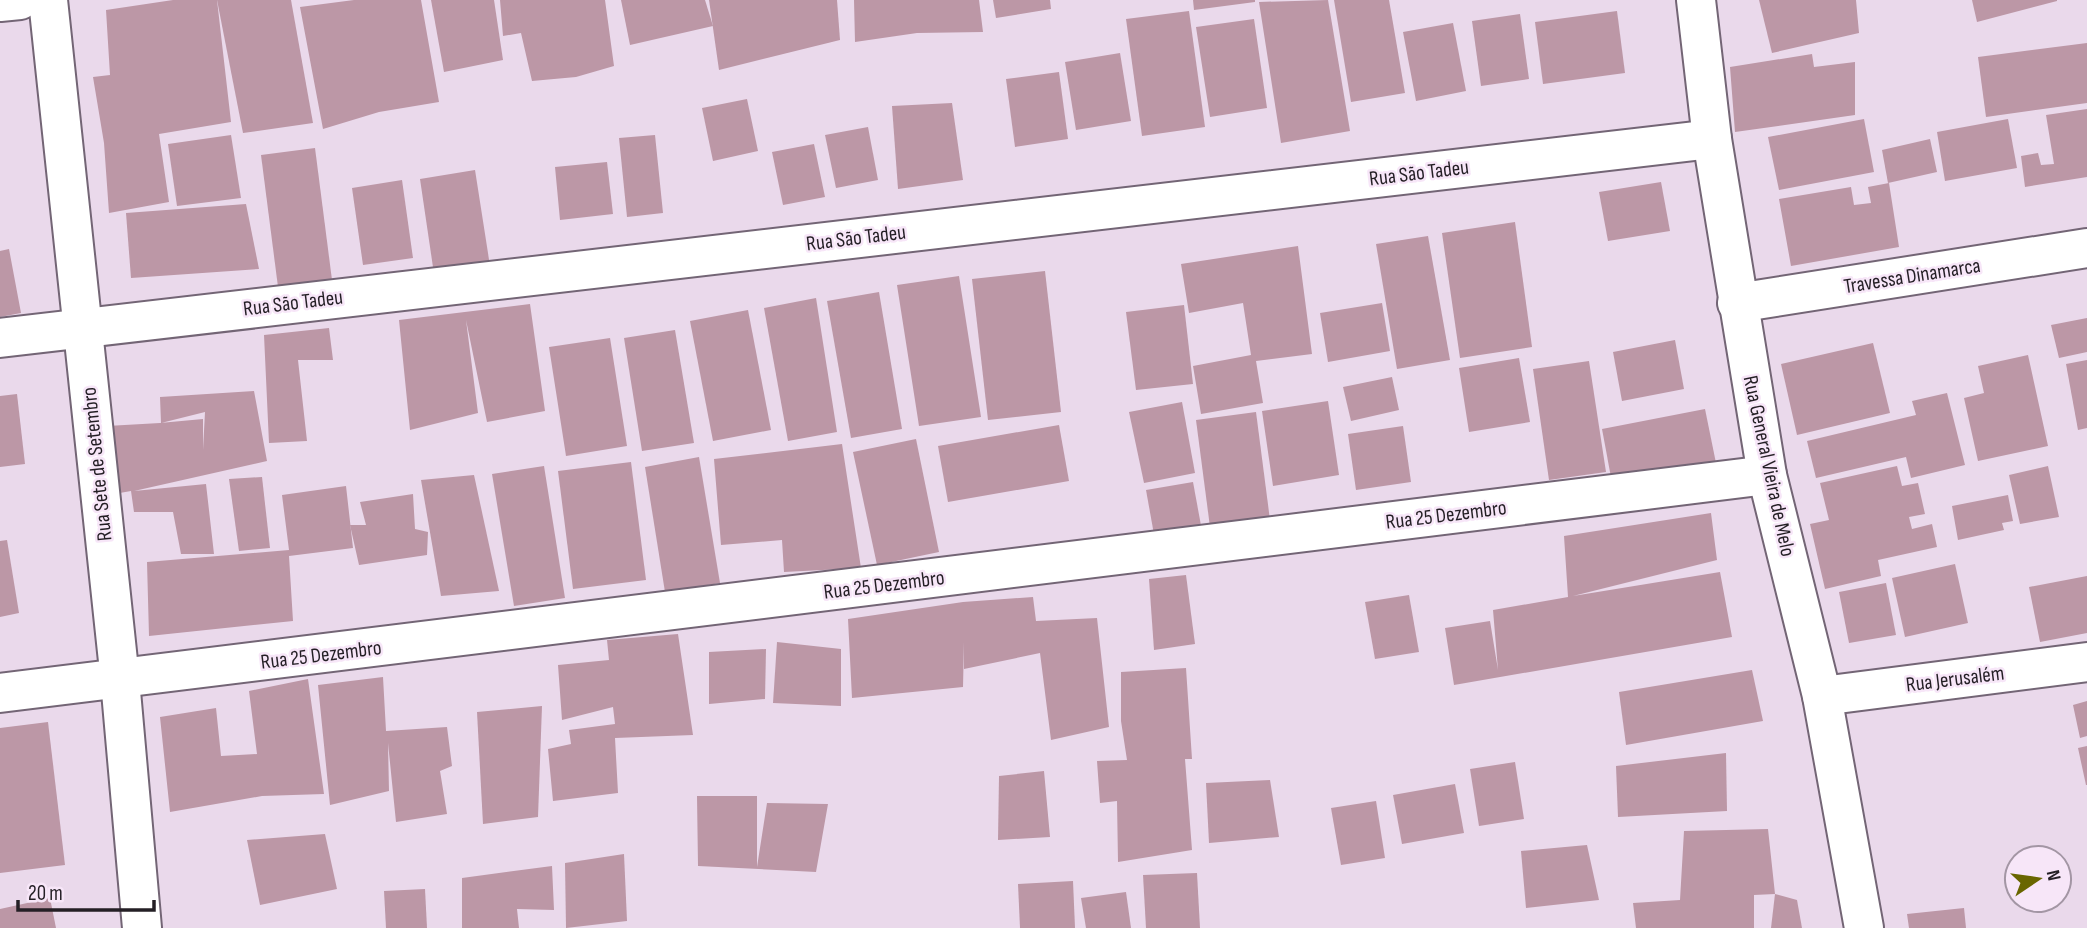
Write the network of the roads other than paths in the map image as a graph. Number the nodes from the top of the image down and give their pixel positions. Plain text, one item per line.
1 (20, 0) edge
2 (48, 0) edge
3 (1696, 0) edge
4 (0, 2) edge
5 (1712, 139) junction
6 (2087, 248) edge
7 (1737, 303) junction
8 (83, 328) junction
9 (0, 338) edge
10 (1767, 475) junction
11 (2087, 663) edge
12 (120, 680) junction
13 (0, 692) edge
14 (1822, 696) junction
15 (142, 928) edge
16 (1864, 928) edge

1 - 4 street
2 - 8 street, Rua Sete de Setembro
3 - 5 street, Rua General Vieira de Melo
5 - 7 street, Rua General Vieira de Melo
5 - 8 street, Rua São Tadeu
6 - 7 street, Travessa Dinamarca
7 - 10 street, Rua General Vieira de Melo
8 - 9 street, Rua São Tadeu
8 - 12 street, Rua Sete de Setembro
10 - 12 street, Rua 25 Dezembro
10 - 14 street, Rua General Vieira de Melo
11 - 14 street, Rua Jerusalém
12 - 13 street, Rua 25 Dezembro
12 - 15 street, Rua Sete de Setembro
14 - 16 street, Rua General Vieira de Melo

